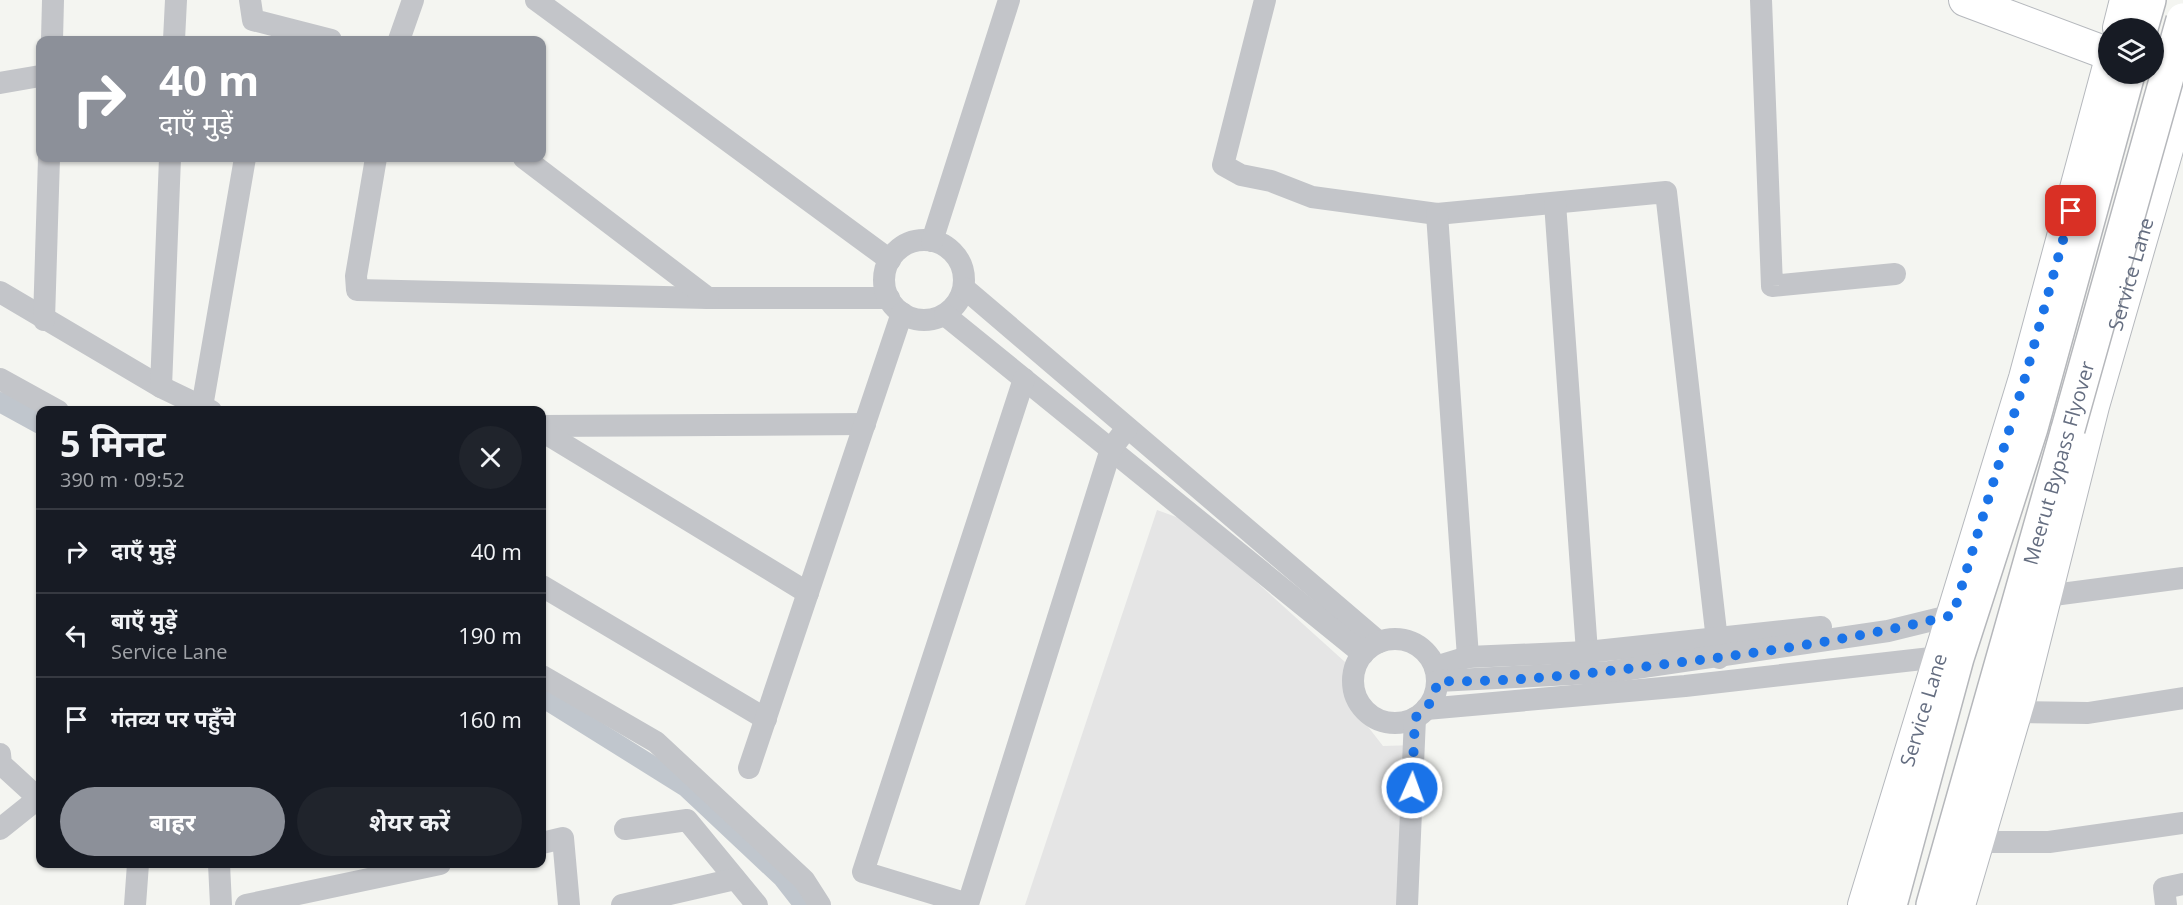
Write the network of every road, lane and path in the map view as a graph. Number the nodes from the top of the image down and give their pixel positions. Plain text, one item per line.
1 (53, 0) edge
2 (176, 0) edge
3 (250, 0) edge
4 (413, 0) edge
5 (536, 0) edge
6 (1009, 0) edge
7 (1265, 0) edge
8 (1761, 0) edge
9 (1965, 0) edge
10 (2126, 0) edge
11 (2149, 0) edge
12 (558, 8) edge
13 (2122, 18) edge
14 (2144, 18) edge
15 (2183, 20) edge
16 (52, 36) edge
17 (174, 36) edge
18 (315, 36) edge
19 (400, 36) edge
20 (2098, 50) edge
21 (2164, 75) edge
22 (36, 77) edge
23 (2183, 82) edge
24 (0, 83) edge
25 (2104, 84) edge
26 (2125, 84) edge
27 (2183, 94) edge
28 (49, 162) edge
29 (170, 162) edge
30 (244, 162) edge
31 (375, 162) edge
32 (529, 162) edge
33 (1555, 203) junction
34 (1437, 214) junction
35 (932, 241) junction
36 (890, 260) junction
37 (1895, 274) dead end
38 (964, 288) junction
39 (0, 292) edge
40 (708, 298) junction
41 (895, 306) junction
42 (945, 315) junction
43 (44, 320) junction
44 (1003, 322) junction
45 (984, 347) junction
46 (0, 379) edge
47 (1024, 379) junction
48 (161, 387) junction
49 (49, 406) edge
50 (201, 406) edge
51 (207, 406) edge
52 (865, 424) junction
53 (546, 426) edge
54 (1127, 428) junction
55 (546, 433) edge
56 (1111, 449) junction
57 (1189, 481) junction
58 (1172, 500) junction
59 (1264, 544) junction
60 (1249, 562) junction
61 (2183, 578) edge
62 (546, 588) edge
63 (808, 593) junction
64 (2046, 596) junction
65 (1961, 617) junction
66 (1371, 648) junction
67 (1718, 648) junction
68 (1587, 652) junction
69 (2019, 652) junction
70 (1468, 657) junction
71 (1948, 657) junction
72 (1683, 662) junction
73 (1436, 674) junction
74 (546, 678) edge
75 (1610, 682) junction
76 (1685, 686) junction
77 (2183, 698) edge
78 (2015, 712) junction
79 (1421, 713) junction
80 (766, 719) junction
81 (0, 754) edge
82 (749, 768) dead end
83 (36, 794) edge
84 (36, 799) edge
85 (2183, 823) edge
86 (0, 829) edge
87 (625, 829) dead end
88 (546, 842) edge
89 (1977, 842) junction
90 (138, 868) edge
91 (219, 868) edge
92 (424, 868) edge
93 (735, 879) junction
94 (2183, 884) edge
95 (292, 900) edge
96 (1956, 903) edge
97 (135, 905) edge
98 (220, 905) edge
99 (246, 905) edge
100 (569, 905) edge
101 (622, 905) edge
102 (757, 905) edge
103 (820, 905) edge
104 (1407, 905) edge
105 (1864, 905) edge
106 (1890, 905) edge
107 (2166, 905) edge

1 - 16 street
2 - 17 street
3 - 18 street
4 - 19 street
5 - 12 street
6 - 35 street
7 - 34 street
8 - 37 street
9 - 20 street
10 - 13 street
11 - 14 highway
12 - 36 street
15 - 69 highway, Meerut Bypass Flyover, bridge
21 - 23 street
22 - 24 street
25 - 65 street
26 - 65 highway, Meerut Bypass Flyover
27 - 64 street, Service Lane
28 - 43 street
29 - 48 street
30 - 51 street
31 - 40 street
32 - 40 street
33 - 34 street
33 - 67 street
33 - 68 street
34 - 70 street
35 - 36 street
35 - 38 street
36 - 41 street
38 - 42 street
38 - 44 street
39 - 43 street
40 - 41 street
41 - 42 street
41 - 52 street
42 - 45 street
43 - 48 street
44 - 45 street
44 - 54 street
45 - 47 street
46 - 49 street
47 - 56 street
47 - 56 street
48 - 50 street
52 - 53 street
52 - 63 street
54 - 56 street
54 - 57 street
55 - 63 street
56 - 58 street
57 - 58 street
57 - 59 street
58 - 60 street
59 - 60 street
59 - 66 street
60 - 66 street
61 - 64 street
62 - 80 street
63 - 80 street
64 - 69 street, Service Lane
65 - 67 street
65 - 71 highway, Meerut Bypass Flyover
66 - 73 street
66 - 79 street
67 - 68 street
67 - 72 street
68 - 70 street
69 - 78 street, Service Lane
69 - 96 highway, Meerut Bypass Flyover
70 - 73 street
71 - 76 street
71 - 105 street, Service Lane
71 - 106 highway
72 - 75 street
72 - 76 street
73 - 75 street
73 - 79 street
74 - 103 street
75 - 76 street
75 - 79 street
77 - 78 street
78 - 89 street, Service Lane
79 - 104 street
80 - 82 street
81 - 83 street
84 - 86 street
85 - 89 street
87 - 93 street
88 - 100 street
89 - 96 street, Service Lane
90 - 97 street
91 - 98 street
92 - 95 street
93 - 101 street
93 - 102 street
94 - 107 street
95 - 99 street

